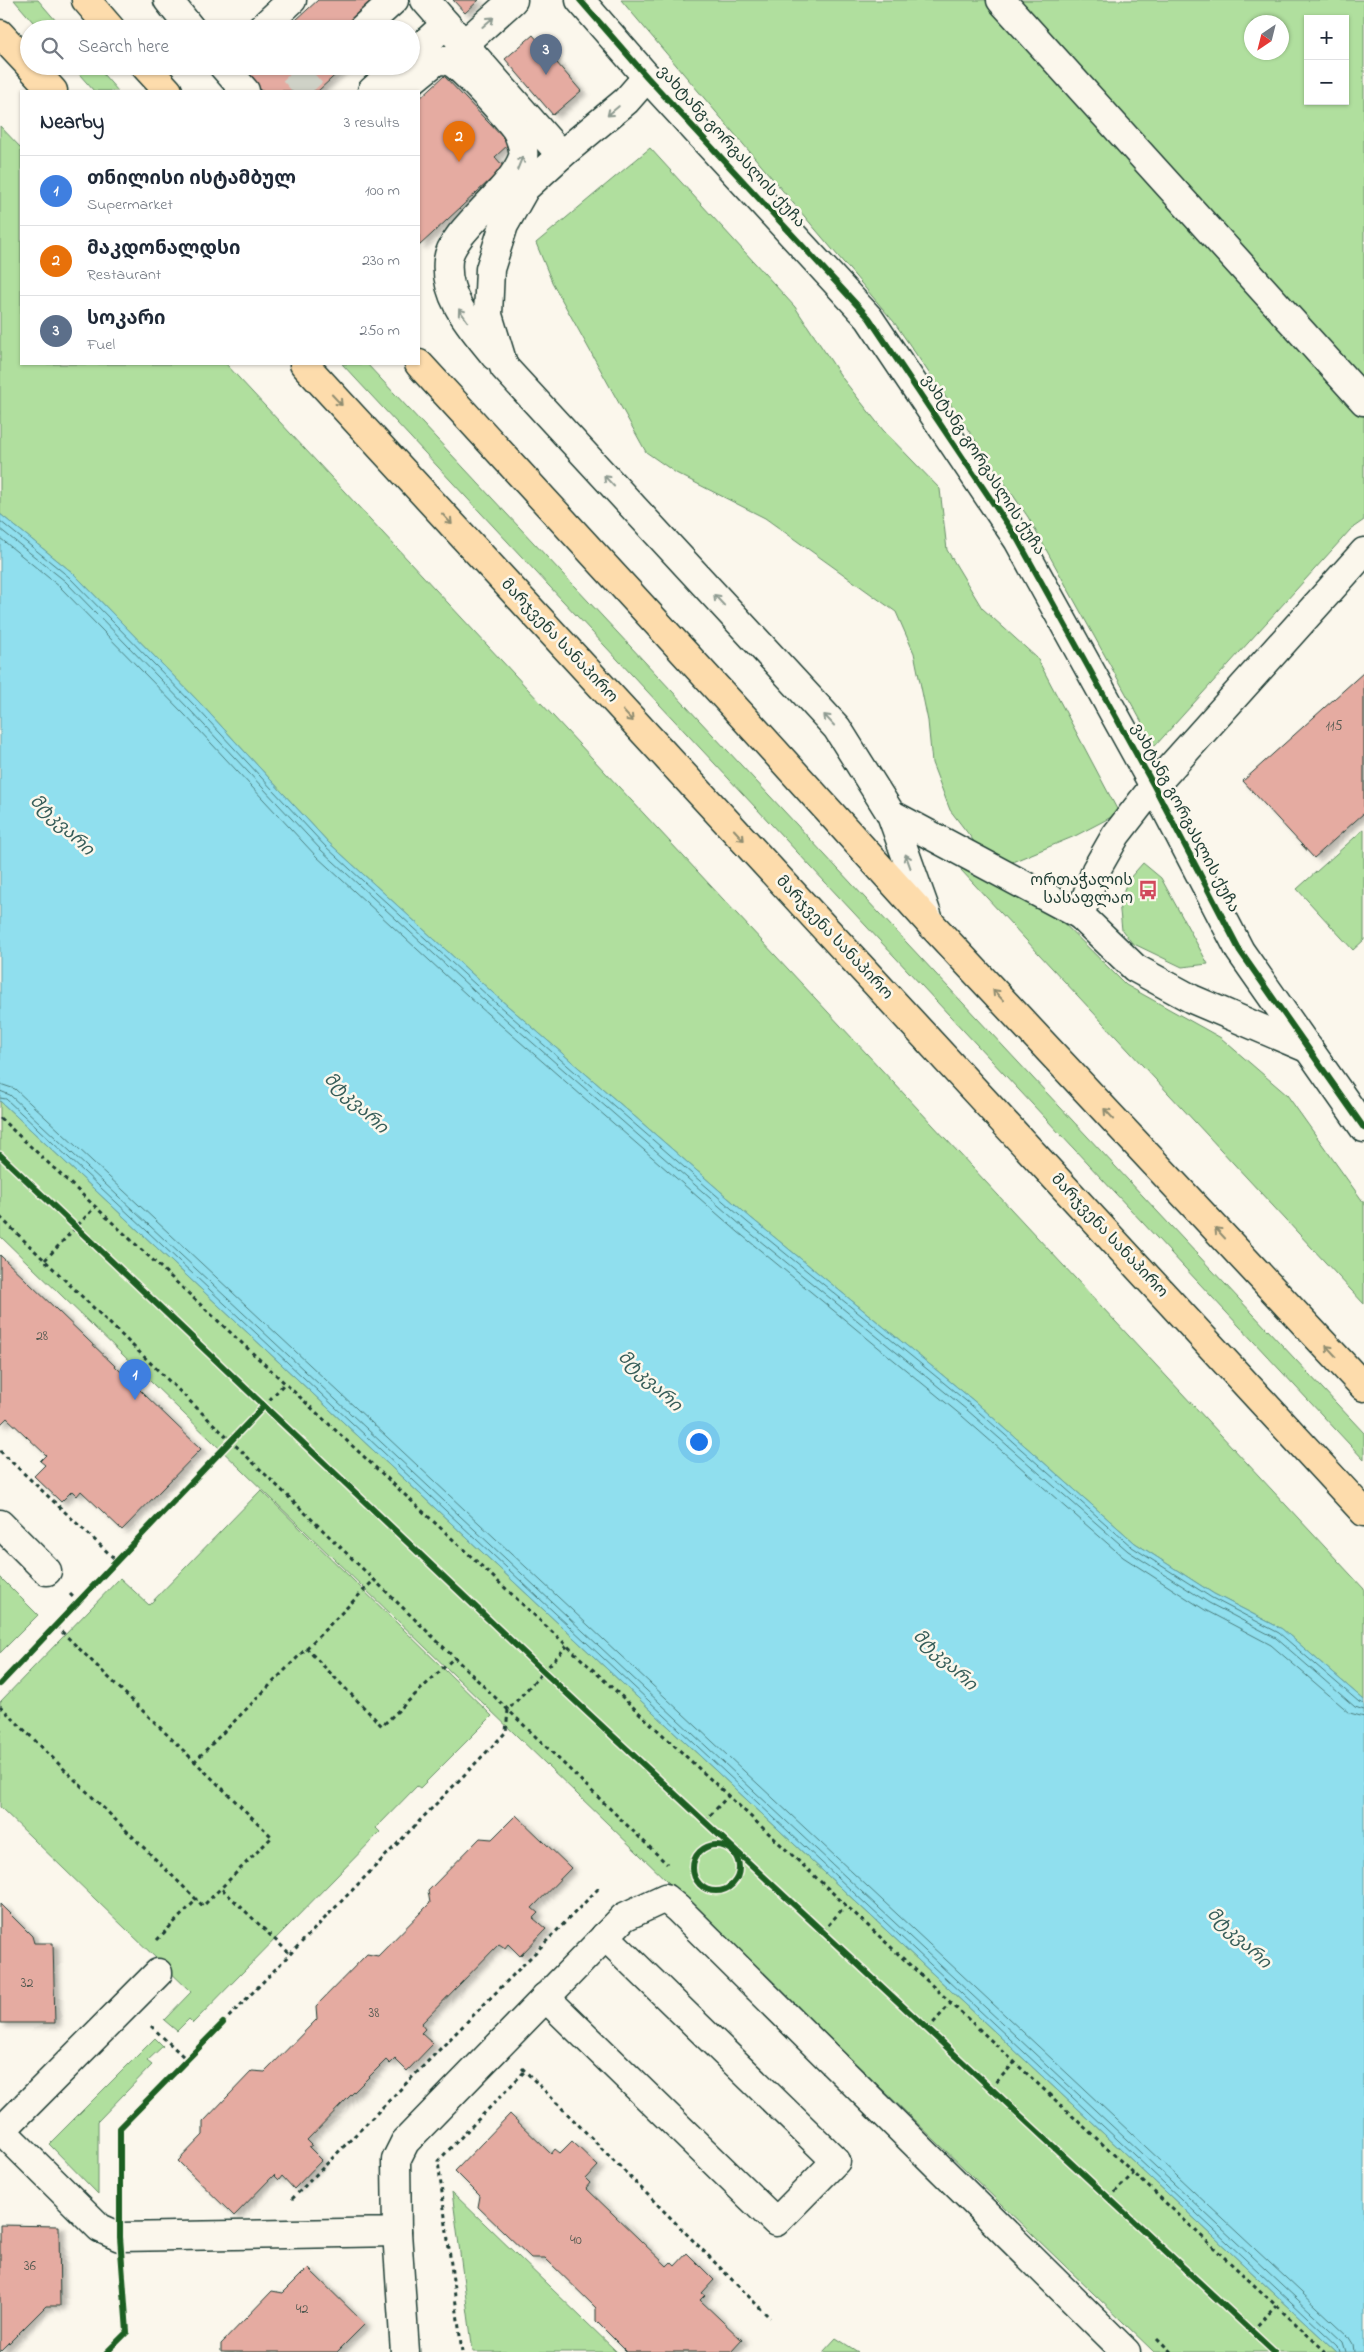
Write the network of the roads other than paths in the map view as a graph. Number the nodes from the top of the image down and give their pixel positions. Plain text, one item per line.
1 (86, 0) edge
2 (168, 0) edge
3 (292, 0) edge
4 (394, 0) edge
5 (424, 0) edge
6 (513, 0) edge
7 (580, 0) edge
8 (1002, 0) edge
9 (103, 20) edge
10 (185, 20) edge
11 (271, 20) edge
12 (372, 20) edge
13 (0, 34) edge
14 (455, 34) junction
15 (420, 52) edge
16 (20, 56) edge
17 (420, 74) edge
18 (38, 75) edge
19 (153, 75) edge
20 (231, 75) edge
21 (390, 75) edge
22 (419, 75) edge
23 (647, 77) junction
24 (52, 90) edge
25 (167, 90) edge
26 (244, 90) edge
27 (373, 90) edge
28 (400, 90) edge
29 (562, 155) junction
30 (305, 365) edge
31 (420, 365) edge
32 (504, 367) junction
33 (1364, 401) edge
34 (1364, 552) edge
35 (1154, 786) junction
36 (891, 814) junction
37 (1080, 916) junction
38 (930, 923) junction
39 (1309, 1049) junction
40 (1364, 1128) edge
41 (1364, 1387) edge
42 (1364, 1512) edge
43 (0, 1524) edge
44 (46, 1571) dead end
45 (605, 1936) junction
46 (158, 1973) dead end
47 (545, 1997) junction
48 (0, 2131) edge
49 (397, 2232) junction
50 (405, 2352) edge
51 (1126, 2352) edge

1 - 9 highway
2 - 10 street
3 - 11 street
4 - 12 street
5 - 14 street
14 -> 6 street
7 - 23 street, ვახტანგ გორგასლის ქუჩა
8 - 33 street
13 - 16 highway
14 - 15 street
14 - 29 street
32 -> 17 street
18 - 24 highway
19 - 25 highway
20 - 26 street
21 - 27 street
22 -> 28 street
23 -> 29 street
23 - 35 street, ვახტანგ გორგასლის ქუჩა
29 - 32 street
30 -> 42 highway, მარჯვენა სანაპირო
31 - 38 highway
36 -> 32 street
34 - 35 street
35 - 37 street
35 - 39 street, ვახტანგ გორგასლის ქუჩა
36 - 37 street
38 -> 36 street
37 - 39 street
41 -> 38 highway
39 - 40 street, ვახტანგ გორგასლის ქუჩა
43 - 44 street
45 - 47 street
45 - 47 street
45 - 51 street
46 - 48 street
47 - 49 street
48 - 49 street
49 - 50 street

